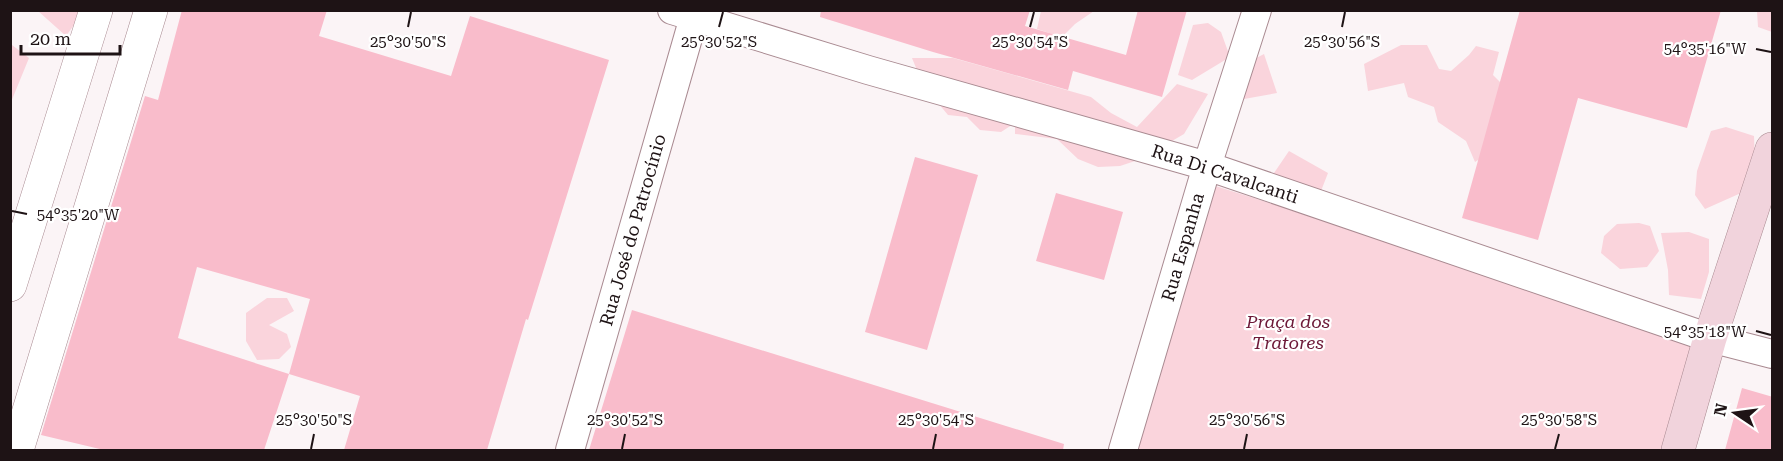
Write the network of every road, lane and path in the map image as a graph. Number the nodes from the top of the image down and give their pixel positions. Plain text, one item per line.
1 (96, 10) edge
2 (151, 10) edge
3 (1257, 10) edge
4 (687, 13) edge
5 (1773, 149) edge
6 (1207, 166) junction
7 (10, 285) edge
8 (1710, 338) junction
9 (1773, 354) edge
10 (17, 450) edge
11 (570, 450) edge
12 (1123, 450) edge
13 (1678, 450) edge

1 - 7 street
2 - 10 street
3 - 6 street, Rua Espanha
4 - 6 street, Rua Di Cavalcanti
4 - 11 street, Rua José do Patrocínio
5 - 8 main road
6 - 8 street, Rua Di Cavalcanti
6 - 12 street, Rua Espanha
8 - 9 street, Rua Di Cavalcanti
8 - 13 main road

